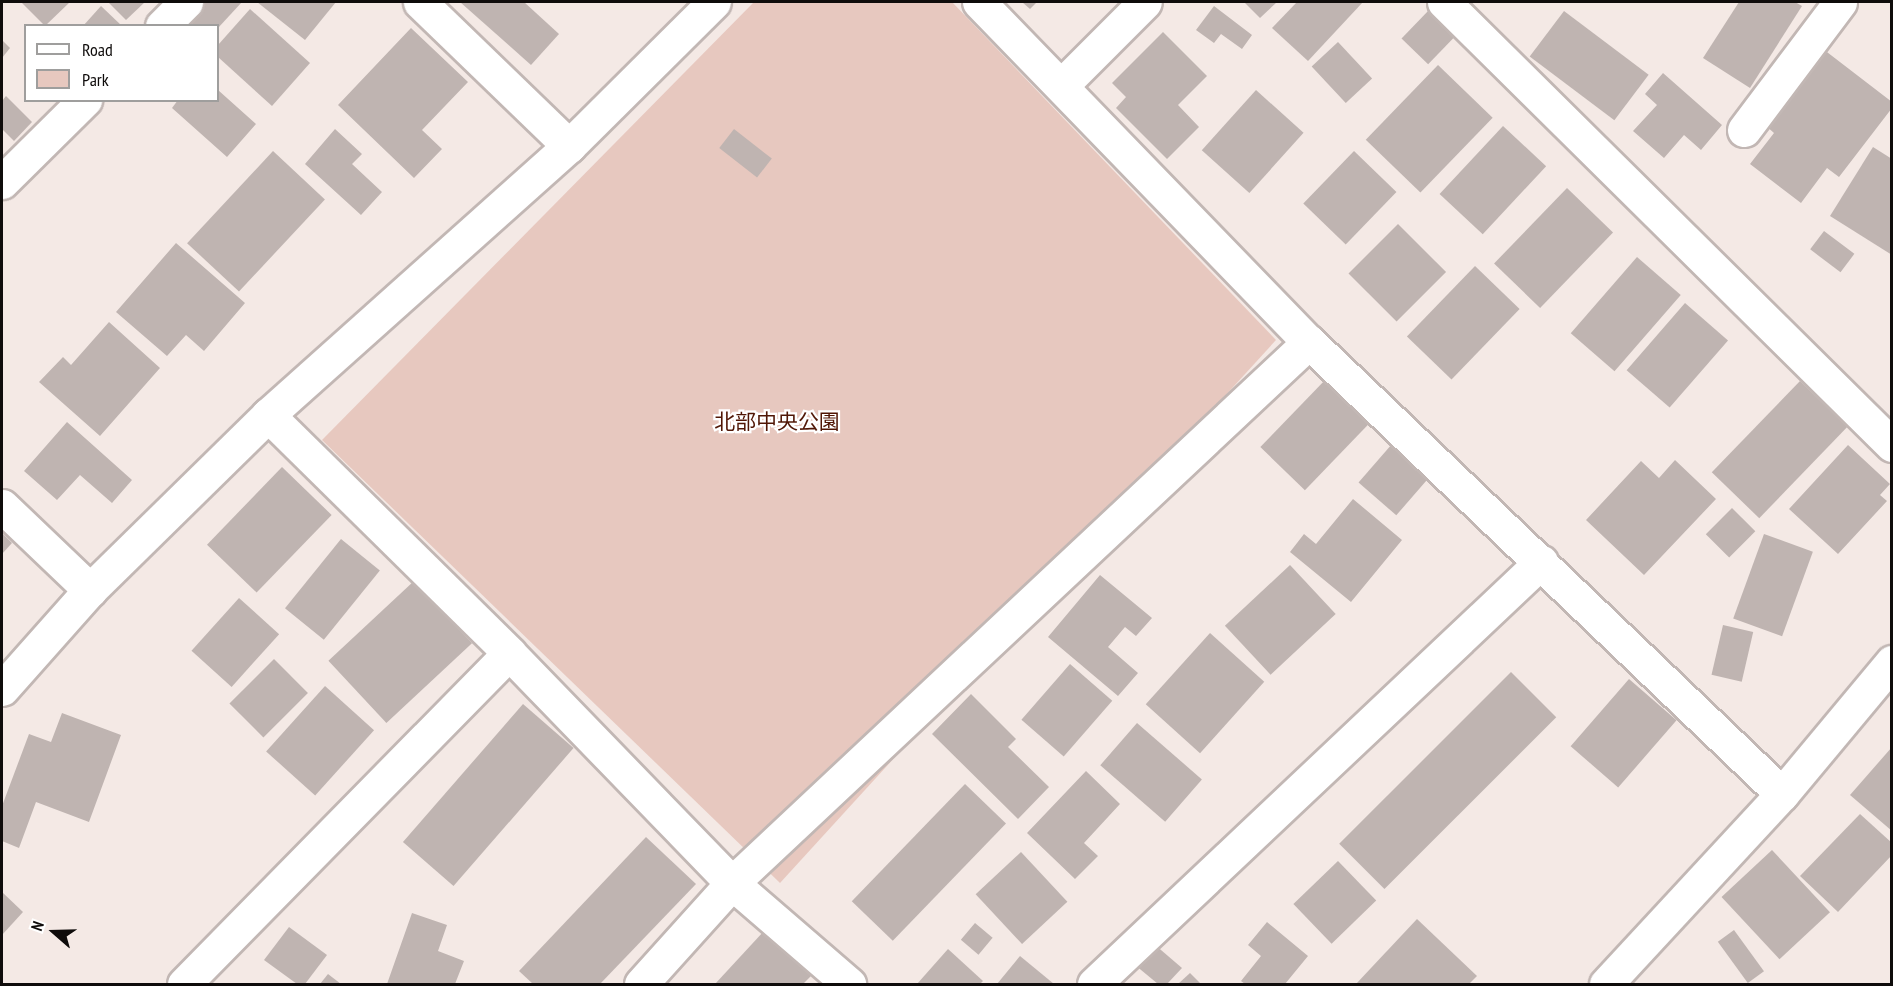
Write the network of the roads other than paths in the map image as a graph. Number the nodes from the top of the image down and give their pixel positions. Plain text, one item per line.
1 (186, 2) edge
2 (420, 2) edge
3 (714, 2) edge
4 (979, 2) edge
5 (1145, 2) edge
6 (1840, 2) edge
7 (1456, 5) edge
8 (164, 24) edge
9 (1062, 85) junction
10 (83, 102) edge
11 (1744, 130) dead end
12 (569, 146) junction
13 (2, 182) edge
14 (1309, 342) junction
15 (268, 415) junction
16 (1892, 445) edge
17 (2, 506) edge
18 (1541, 562) junction
19 (90, 590) junction
20 (509, 653) junction
21 (1892, 662) edge
22 (2, 689) edge
23 (1782, 794) junction
24 (732, 883) junction
25 (184, 984) edge
26 (641, 984) edge
27 (849, 984) edge
28 (1094, 984) edge
29 (1606, 984) edge

1 - 8 street
2 - 12 street
3 - 12 street
4 - 9 street
5 - 9 street
6 - 11 street
7 - 16 street
9 - 14 street
10 - 13 street
12 - 15 street
14 - 18 street
14 - 24 street
15 - 19 street
15 - 20 street
17 - 19 street
18 - 23 street
18 - 28 street
19 - 22 street
20 - 24 street
20 - 25 street
21 - 23 street
23 - 29 street
24 - 26 street
24 - 27 street

